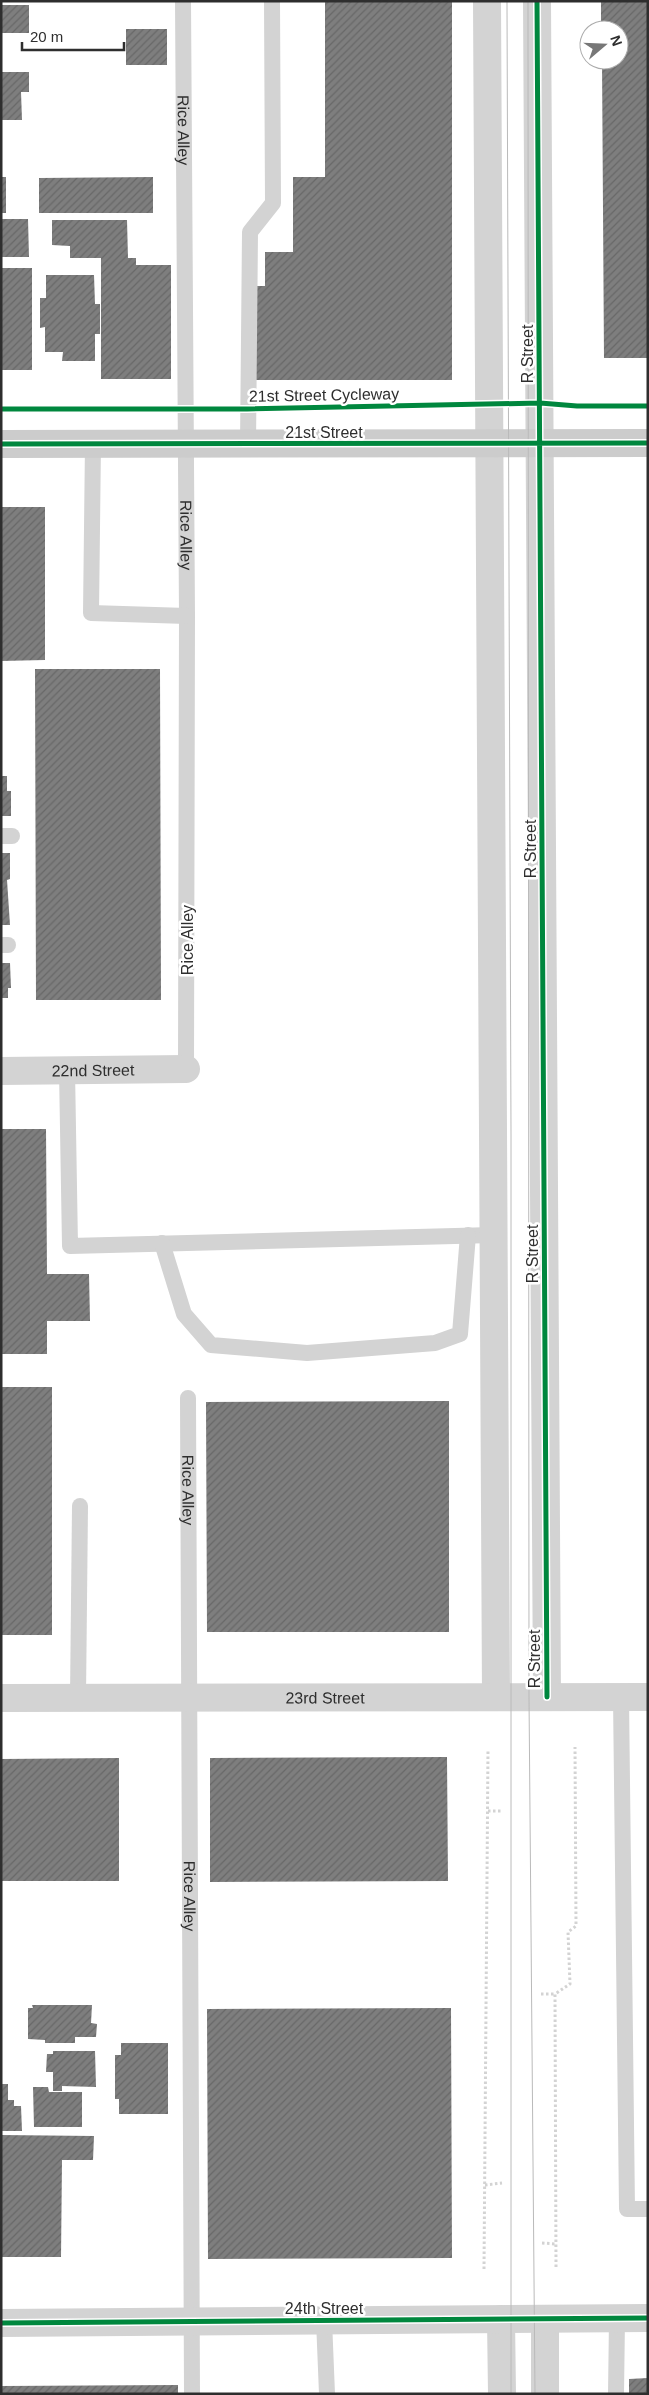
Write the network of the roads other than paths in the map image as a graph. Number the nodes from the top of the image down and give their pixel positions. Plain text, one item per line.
1 (183, 1) edge
2 (272, 1) edge
3 (487, 1) edge
4 (538, 1) edge
5 (93, 443) junction
6 (489, 443) junction
7 (540, 443) junction
8 (648, 443) edge
9 (1, 444) edge
10 (184, 444) junction
11 (248, 445) junction
12 (186, 616) junction
13 (186, 1069) joint
14 (67, 1070) junction
15 (1, 1071) edge
16 (480, 1235) junction
17 (162, 1243) junction
18 (188, 1398) dead end
19 (80, 1506) dead end
20 (621, 1696) junction
21 (648, 1696) edge
22 (496, 1697) junction
23 (547, 1697) junction
24 (1, 1698) edge
25 (78, 1698) junction
26 (189, 1698) junction
27 (648, 2209) edge
28 (617, 2318) junction
29 (648, 2318) edge
30 (501, 2319) junction
31 (545, 2319) junction
32 (324, 2320) junction
33 (192, 2321) junction
34 (1, 2322) edge
35 (192, 2394) edge
36 (327, 2394) edge
37 (502, 2394) edge
38 (546, 2394) edge
39 (616, 2394) edge

1 - 10 lane, Rice Alley
2 - 11 lane
3 - 6 street
4 - 7 street, R Street
5 - 9 main road, 21st Street
5 - 10 main road, 21st Street
5 - 12 lane
6 - 7 main road, 21st Street
6 - 11 main road, 21st Street
6 - 16 street
7 - 8 main road, 21st Street
7 - 23 street, R Street
10 - 11 main road, 21st Street
10 - 12 lane, Rice Alley
12 - 13 lane, Rice Alley
13 - 14 street, 22nd Street
14 - 15 street, 22nd Street
14 - 17 lane
16 - 17 lane
16 - 17 lane
16 - 22 street
18 - 26 lane, Rice Alley
19 - 25 lane
20 - 21 street, 23rd Street
20 - 23 street, 23rd Street
20 - 27 lane
22 - 23 street, 23rd Street
22 - 26 street, 23rd Street
24 - 25 street, 23rd Street
25 - 26 street, 23rd Street
26 - 33 lane, Rice Alley
28 - 29 street, 24th Street
28 - 31 street, 24th Street
28 - 39 lane
30 - 31 street, 24th Street
30 - 32 street, 24th Street
30 - 37 street
31 - 38 street
32 - 33 street, 24th Street
32 - 36 lane
33 - 34 street, 24th Street
33 - 35 lane, Rice Alley

